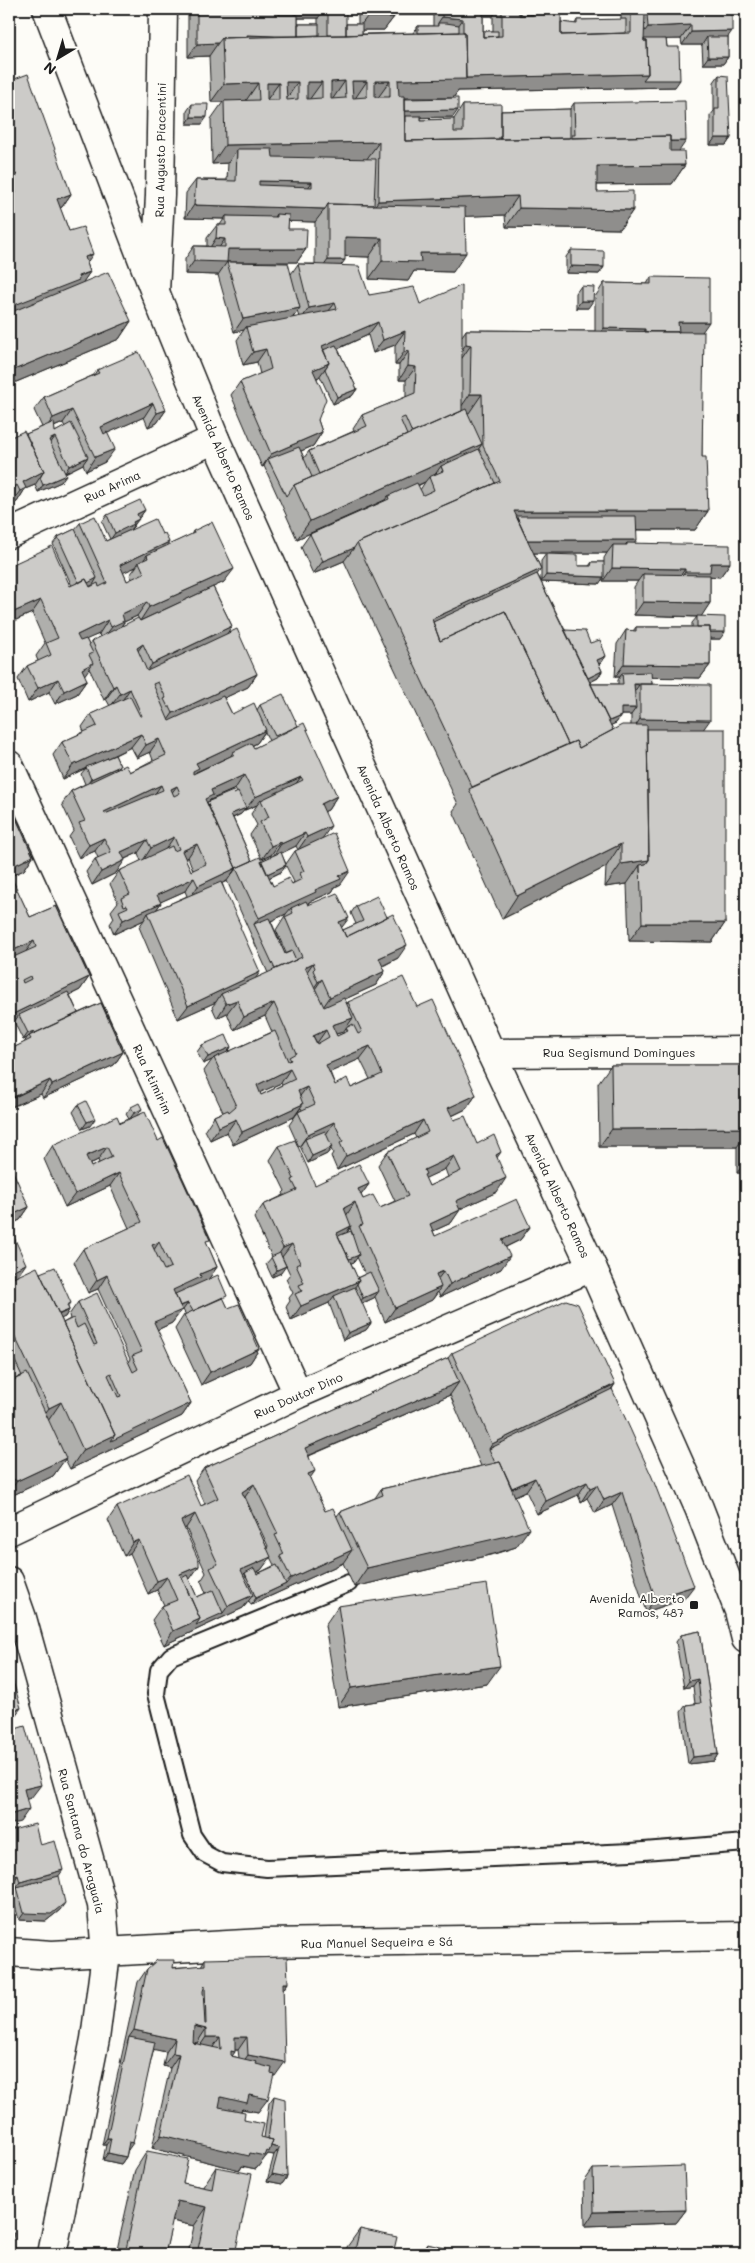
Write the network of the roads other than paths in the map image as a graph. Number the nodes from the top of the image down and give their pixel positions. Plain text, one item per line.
1 (47, 9) edge
2 (163, 9) edge
3 (155, 292) junction
4 (215, 439) junction
5 (9, 534) edge
6 (9, 765) edge
7 (746, 1052) edge
8 (491, 1053) junction
9 (592, 1268) junction
10 (298, 1394) junction
11 (9, 1531) edge
12 (9, 1581) edge
13 (349, 1583) dead end
14 (746, 1639) edge
15 (746, 1843) edge
16 (746, 1936) edge
17 (9, 1952) edge
18 (106, 1954) junction
19 (52, 2254) edge

1 - 3 street, Avenida Alberto Ramos
2 - 3 street, Rua Augusto Piacentini
3 - 4 street, Avenida Alberto Ramos
4 - 5 street, Rua Arima
4 - 8 street, Avenida Alberto Ramos
6 - 10 street, Rua Atimirim
7 - 8 street, Rua Segismund Domingues
8 - 9 street, Avenida Alberto Ramos
9 - 10 street, Rua Doutor Dino
9 - 14 street, Avenida Alberto Ramos
10 - 11 street, Rua Doutor Dino
12 - 18 street, Rua Santana do Araguaia
13 - 15 lane
16 - 18 street, Rua Manuel Sequeira e Sá
17 - 18 street, Rua Manuel Sequeira e Sá
18 - 19 street, Rua Santana do Araguaia

